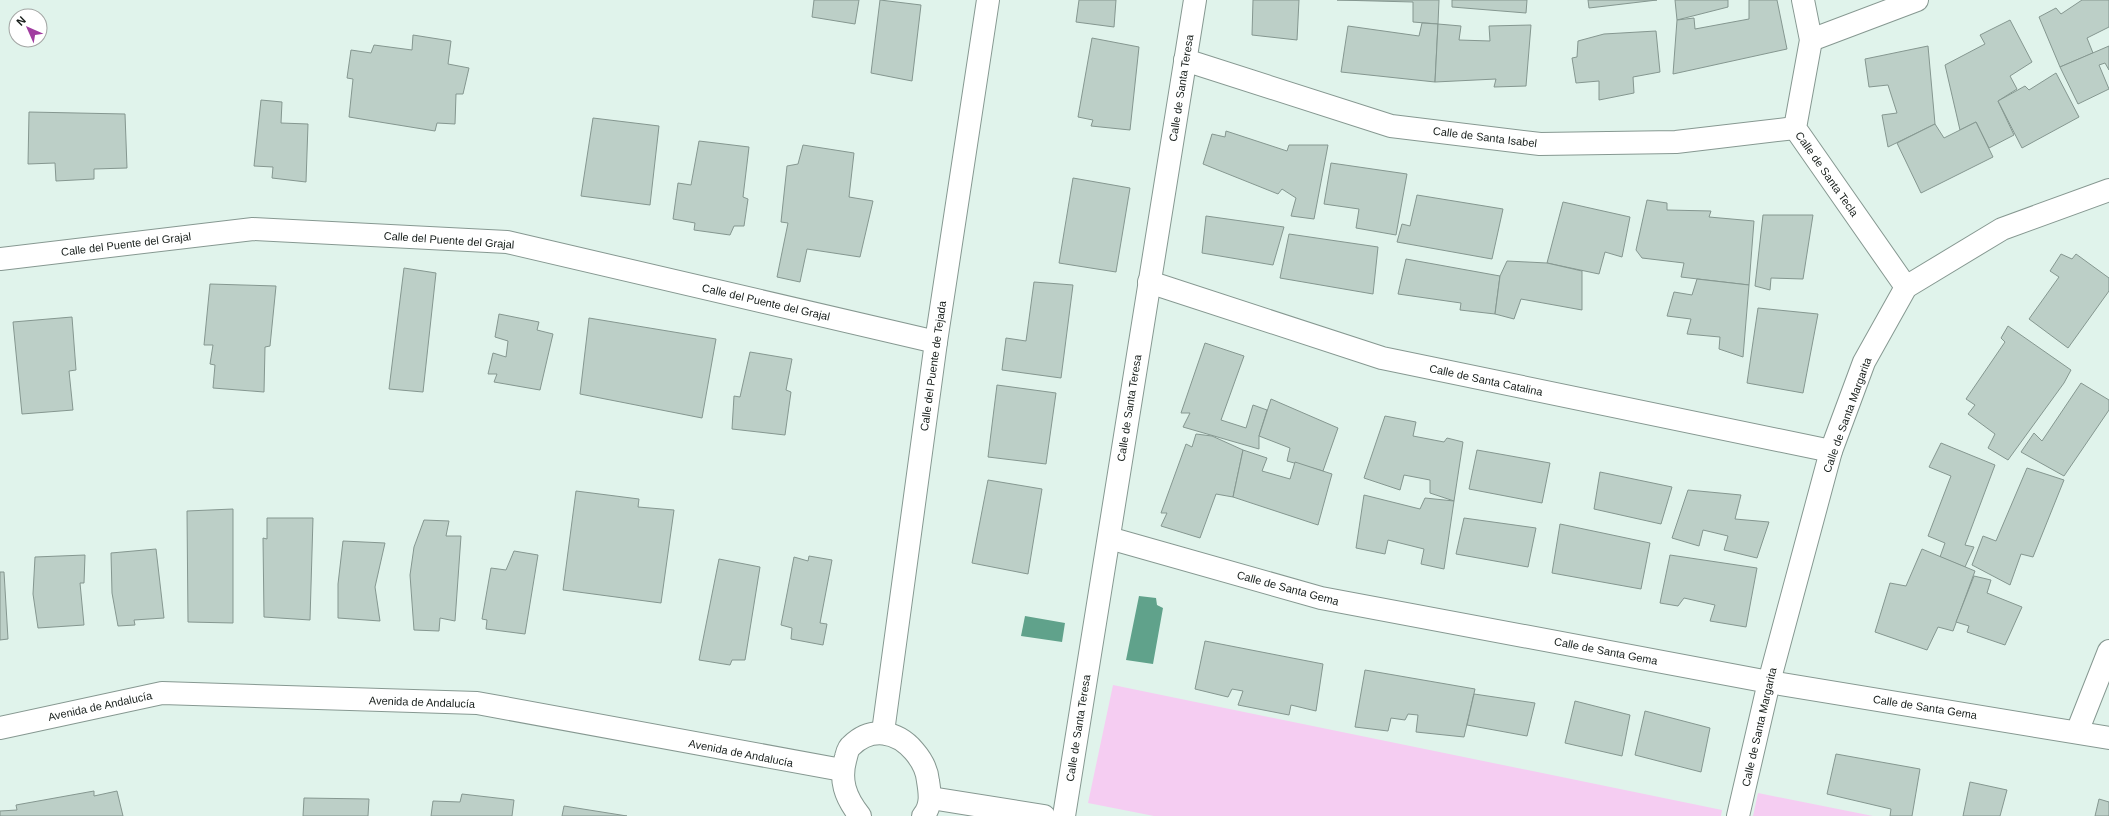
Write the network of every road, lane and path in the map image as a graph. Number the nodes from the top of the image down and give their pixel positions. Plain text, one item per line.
1 (988, 0) edge
2 (1196, 0) edge
3 (1803, 0) edge
4 (1917, 0) edge
5 (1811, 40) junction
6 (1185, 60) junction
7 (1795, 128) junction
8 (2109, 190) edge
9 (0, 259) edge
10 (1149, 282) junction
11 (1906, 287) junction
12 (936, 342) junction
13 (1831, 451) junction
14 (1109, 538) junction
15 (2109, 651) edge
16 (1769, 682) junction
17 (0, 728) edge
18 (883, 732) junction
19 (2077, 732) junction
20 (2109, 738) edge
21 (842, 770) junction
22 (927, 807) edge
23 (860, 816) edge
24 (1044, 816) edge
25 (1064, 816) edge
26 (1738, 816) edge

1 - 12 street, Calle del Puente de Tejada
2 - 6 street, Calle de Santa Teresa
3 - 5 street, Calle de Santa Tecla
4 - 5 street
5 - 7 street, Calle de Santa Tecla
6 - 7 street, Calle de Santa Isabel
6 - 10 street, Calle de Santa Teresa
7 - 11 street, Calle de Santa Tecla
8 - 11 street, Calle de Santa Margarita
9 - 12 street, Calle del Puente del Grajal
10 - 13 street, Calle de Santa Catalina
10 - 14 street, Calle de Santa Teresa
11 - 13 street, Calle de Santa Margarita
12 - 18 street, Calle del Puente de Tejada
13 - 16 street, Calle de Santa Margarita
14 - 16 street, Calle de Santa Gema
14 - 25 street, Calle de Santa Teresa
15 - 19 street
16 - 19 street, Calle de Santa Gema
16 - 26 street, Calle de Santa Margarita
17 - 21 street, Avenida de Andalucía
18 - 21 street
18 - 22 street
19 - 20 street, Calle de Santa Gema
21 - 23 street
22 - 24 street

